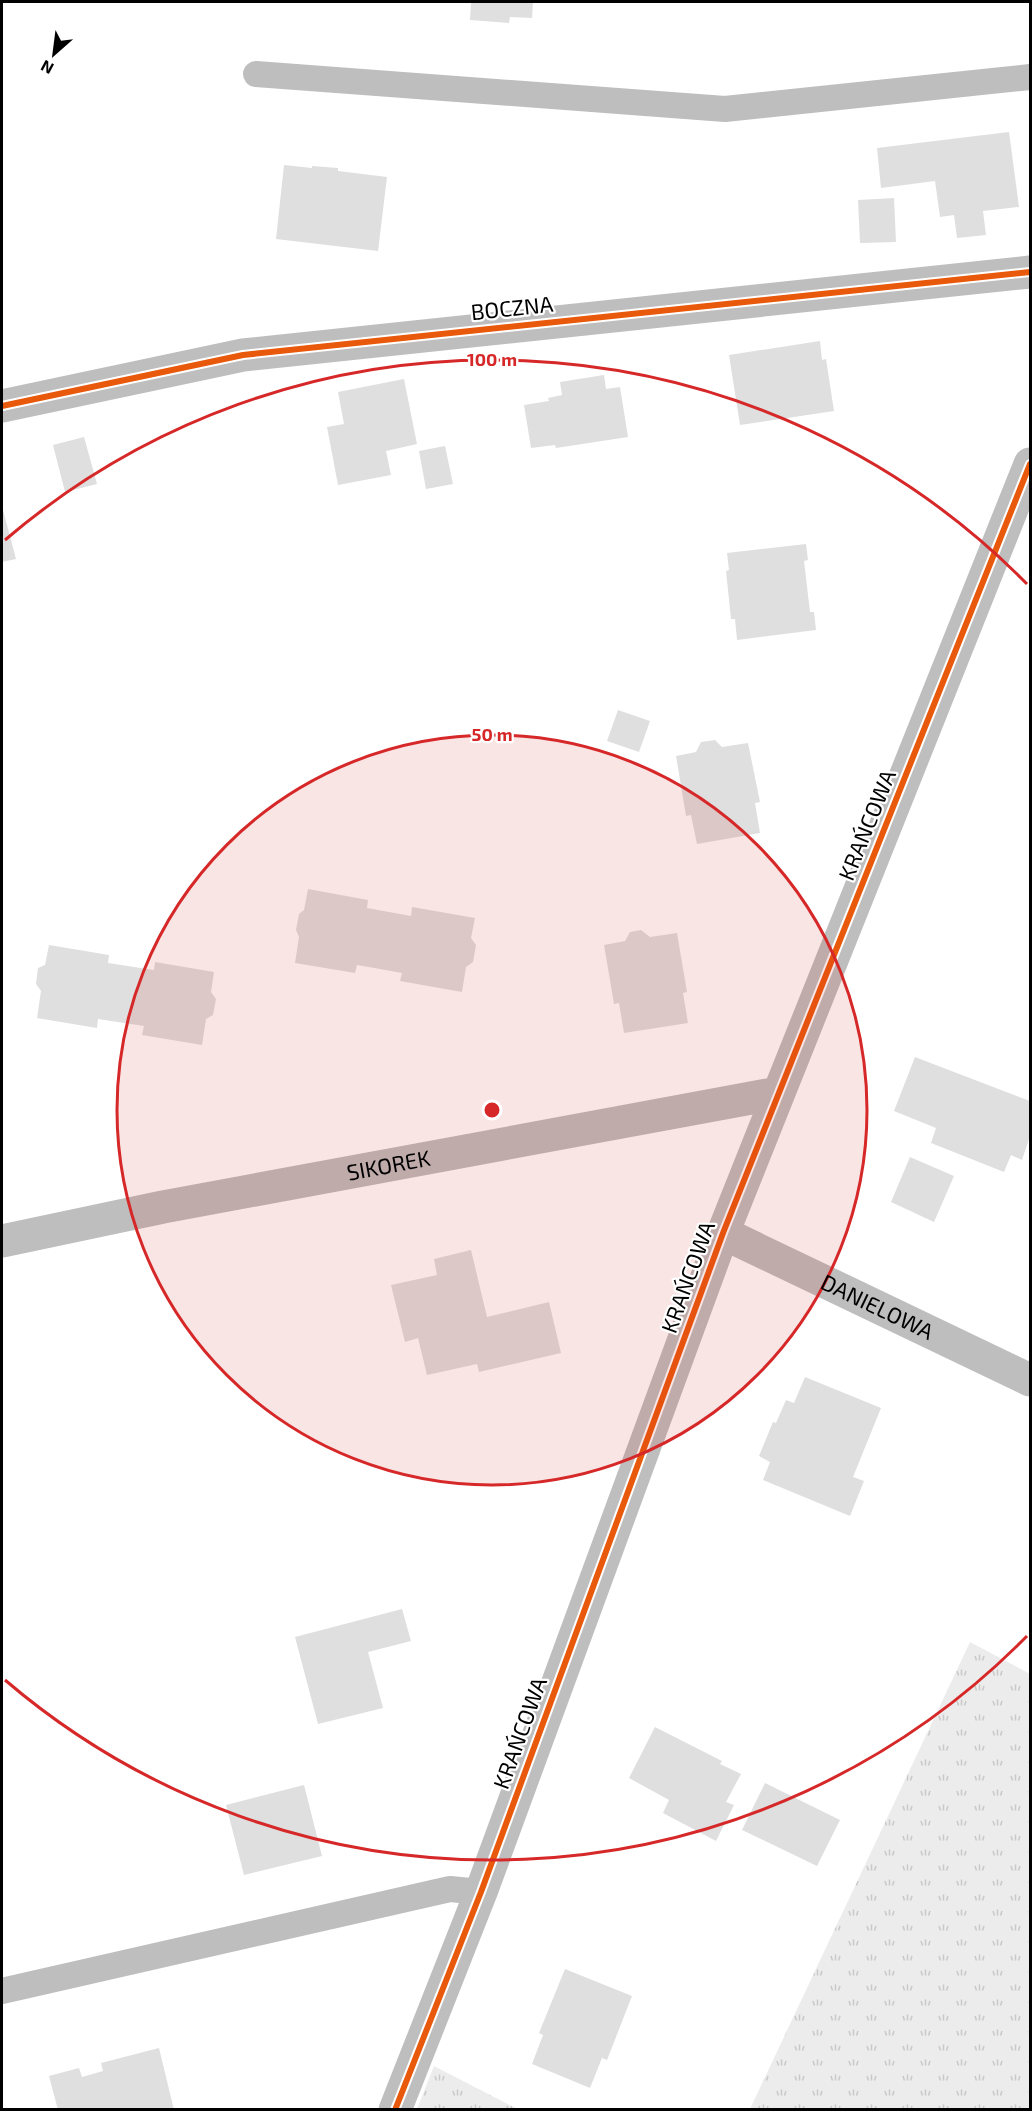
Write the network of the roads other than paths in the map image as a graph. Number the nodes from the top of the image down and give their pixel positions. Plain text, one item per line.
1 (256, 74) dead end
2 (1030, 77) edge
3 (1030, 272) edge
4 (2, 406) edge
5 (1030, 464) edge
6 (778, 1093) junction
7 (723, 1233) junction
8 (2, 1241) edge
9 (1030, 1380) edge
10 (481, 1892) junction
11 (2, 1991) edge
12 (395, 2109) edge

1 - 2 lane
3 - 4 street, BOCZNA
5 - 6 street, KRAŃCOWA
6 - 7 street, KRAŃCOWA
6 - 8 street, SIKOREK
7 - 9 street, DANIELOWA
7 - 10 street, KRAŃCOWA
10 - 11 lane
10 - 12 street, KRAŃCOWA

